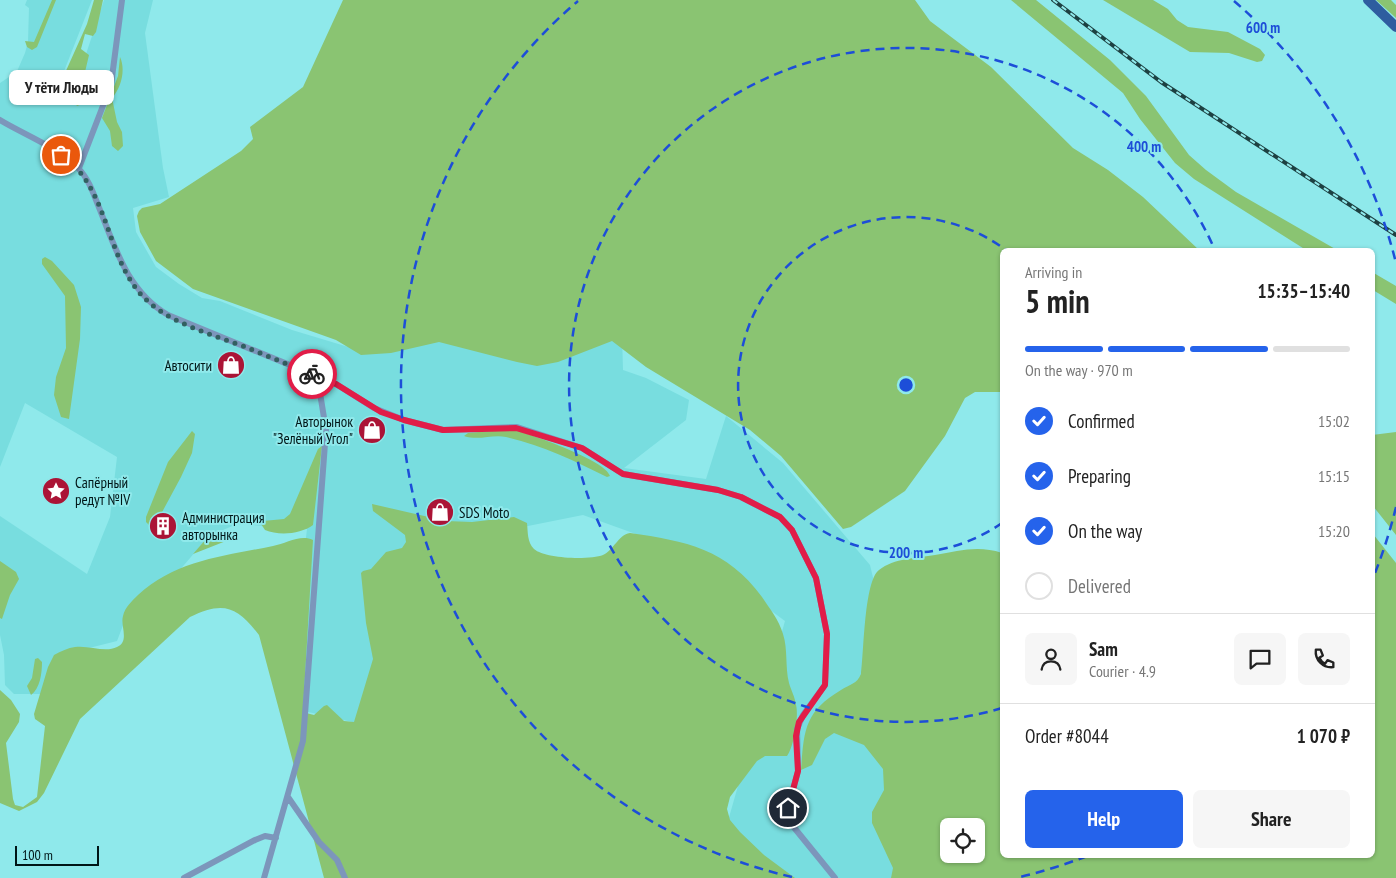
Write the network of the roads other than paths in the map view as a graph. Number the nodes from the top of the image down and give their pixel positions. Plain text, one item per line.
1 (122, 0) edge
2 (1368, 0) edge
3 (1396, 27) edge
4 (0, 120) edge
5 (79, 168) junction
6 (306, 372) junction
7 (288, 798) junction
8 (276, 838) junction
9 (184, 878) edge
10 (264, 878) edge
11 (345, 878) edge
12 (835, 878) edge

1 - 5 street
2 - 3 main road
4 - 5 street
5 - 6 street
6 - 7 street
6 - 12 street
7 - 8 street
7 - 11 street
8 - 9 street
8 - 10 street

